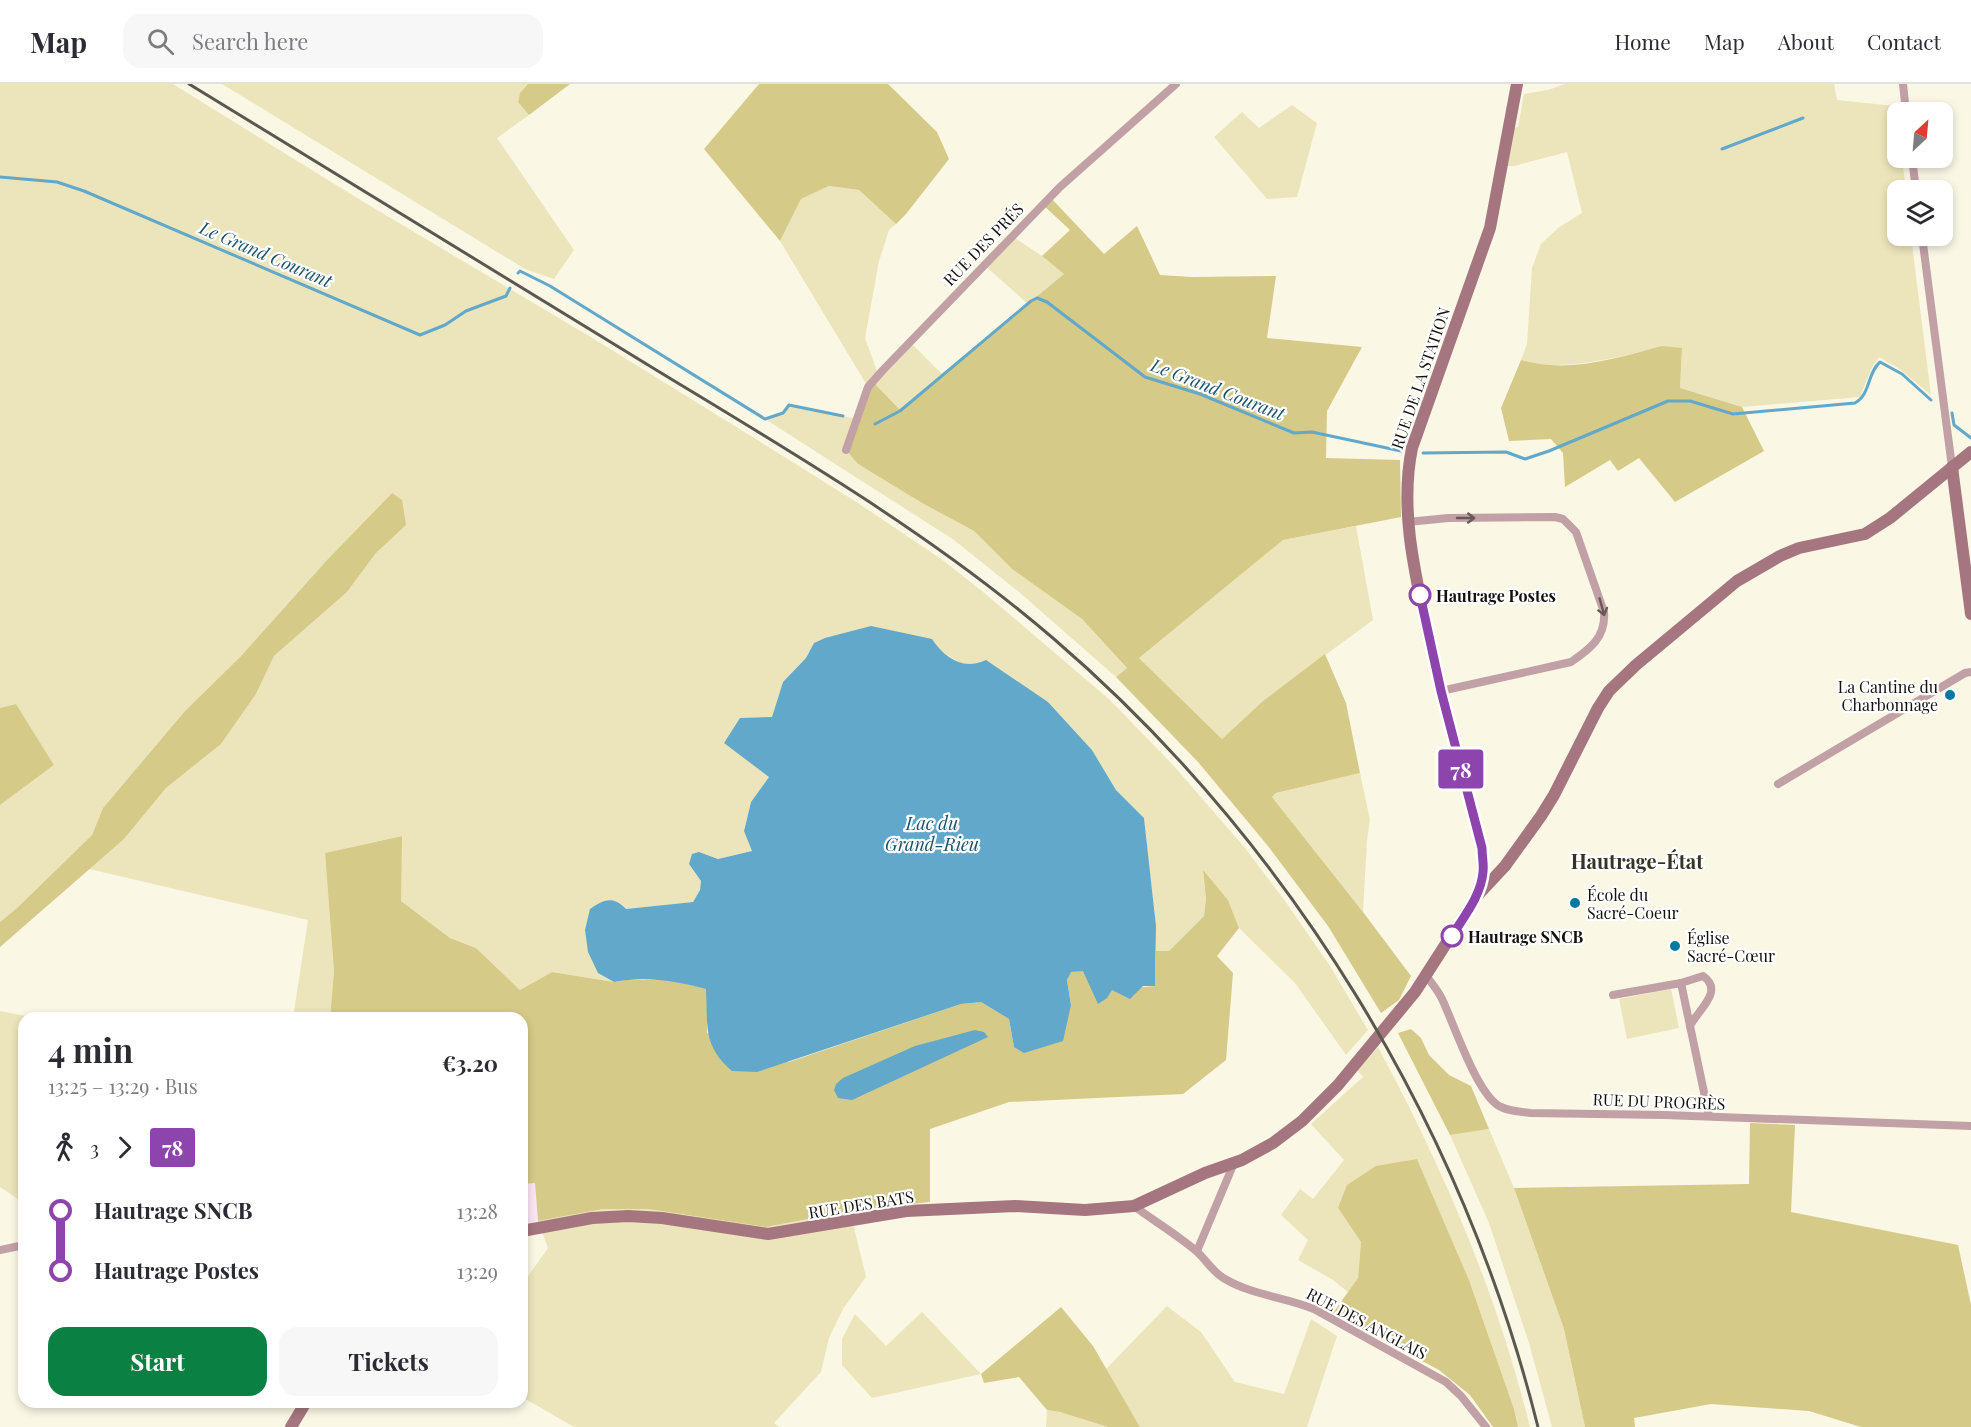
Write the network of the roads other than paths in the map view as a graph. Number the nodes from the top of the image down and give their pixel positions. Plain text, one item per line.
1 (1176, 84) edge
2 (1517, 84) edge
3 (1903, 84) edge
4 (1905, 102) edge
5 (1923, 246) edge
6 (846, 450) dead end
7 (1971, 452) edge
8 (1952, 467) junction
9 (1408, 522) junction
10 (1971, 614) edge
11 (1971, 672) edge
12 (1441, 691) junction
13 (1778, 784) dead end
14 (1476, 897) junction
15 (1426, 975) junction
16 (1681, 983) junction
17 (1613, 995) dead end
18 (1690, 1026) junction
19 (1709, 1116) junction
20 (1971, 1126) edge
21 (1234, 1163) junction
22 (1134, 1206) junction
23 (528, 1230) edge
24 (18, 1246) edge
25 (0, 1250) edge
26 (1197, 1251) junction
27 (302, 1408) edge
28 (291, 1427) edge
29 (1486, 1427) edge

1 - 6 street, RUE DES PRÉS
2 - 9 street, RUE DE LA STATION
3 - 4 street
5 - 8 street
7 - 8 street
8 - 10 street
8 - 14 street
9 - 12 street, RUE DE LA STATION
9 -> 12 street
11 - 13 street
12 - 14 street, RUE DE LA STATION
14 - 15 street, RUE DES BATS
15 - 19 street, RUE DU PROGRÈS
15 - 21 street, RUE DES BATS
16 - 17 street
16 - 18 street
16 - 18 street
18 - 19 street
19 - 20 street, RUE DU PROGRÈS
21 - 22 street, RUE DES BATS
21 - 26 street
22 - 23 street, RUE DES BATS
22 - 26 street, RUE DES ANGLAIS
24 - 25 street
26 - 29 street, RUE DES ANGLAIS
27 - 28 street

